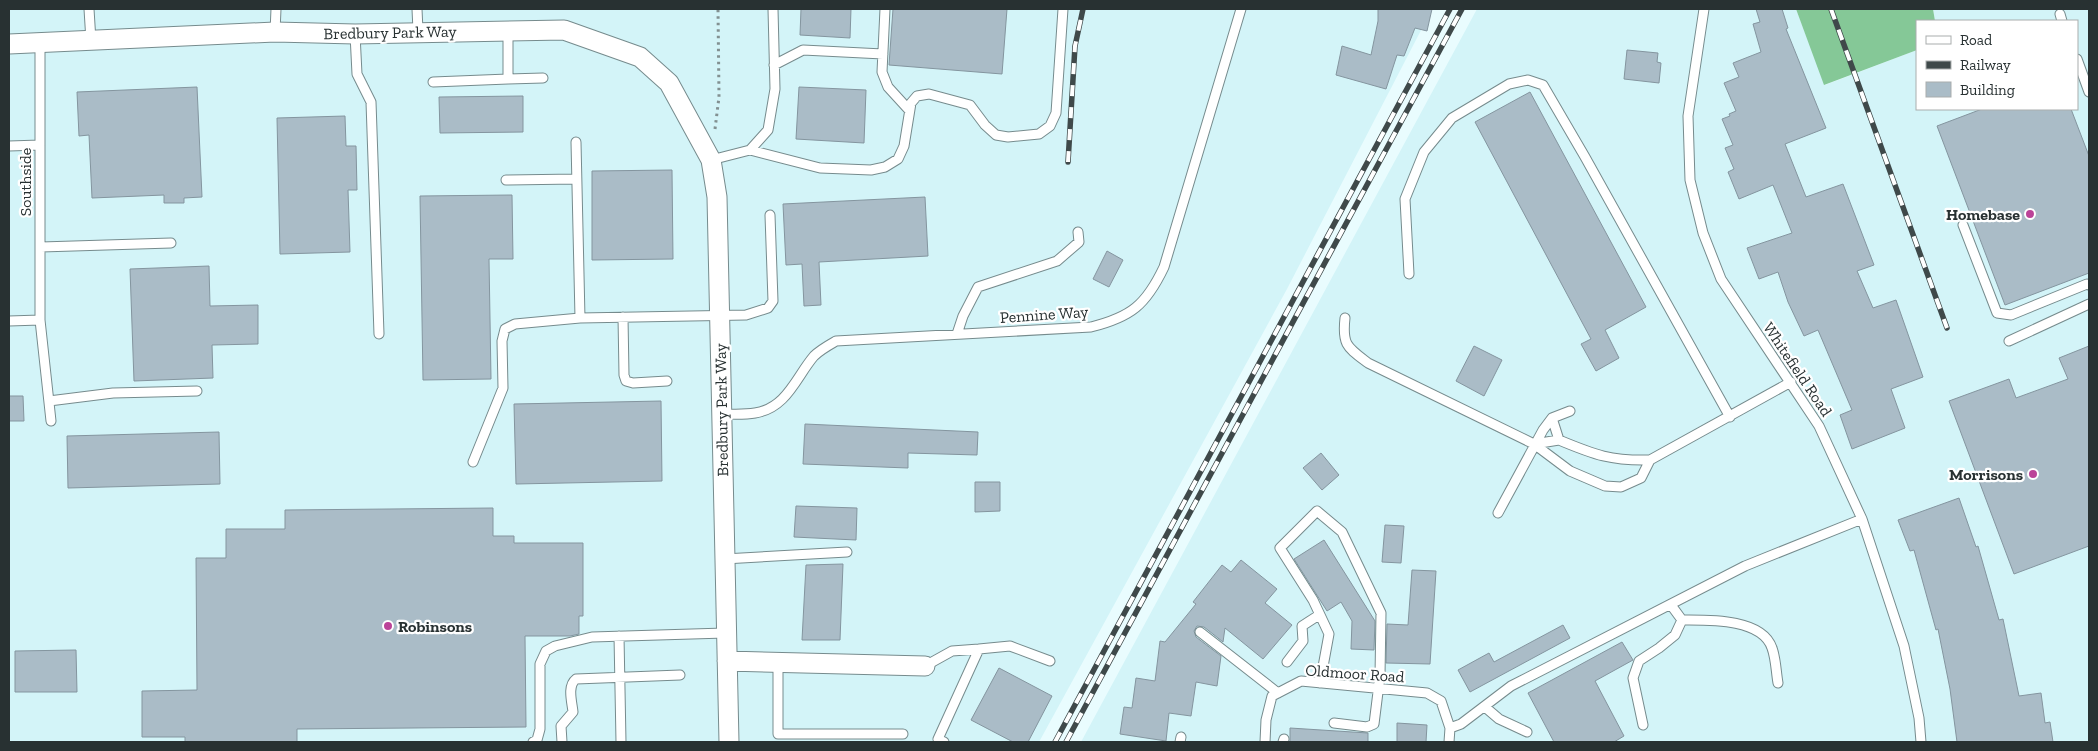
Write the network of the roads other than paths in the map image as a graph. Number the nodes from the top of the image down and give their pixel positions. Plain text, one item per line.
1 (89, 9) edge
2 (276, 9) edge
3 (417, 9) edge
4 (774, 9) edge
5 (885, 9) edge
6 (1063, 9) edge
7 (1240, 9) edge
8 (1704, 9) edge
9 (508, 30) junction
10 (275, 32) junction
11 (418, 32) junction
12 (356, 34) junction
13 (91, 41) junction
14 (9, 44) edge
15 (40, 44) junction
16 (882, 54) junction
17 (2078, 62) edge
18 (774, 65) junction
19 (543, 78) dead end
20 (508, 79) junction
21 (433, 82) dead end
22 (2089, 92) edge
23 (909, 110) junction
24 (576, 142) dead end
25 (40, 145) junction
26 (9, 146) edge
27 (750, 150) junction
28 (711, 160) junction
29 (576, 179) junction
30 (506, 180) dead end
31 (770, 215) dead end
32 (1963, 225) dead end
33 (1078, 232) dead end
34 (171, 243) dead end
35 (40, 247) junction
36 (1410, 274) dead end
37 (2089, 285) edge
38 (2089, 304) edge
39 (718, 316) junction
40 (622, 317) junction
41 (580, 318) junction
42 (1345, 318) dead end
43 (40, 320) junction
44 (9, 321) edge
45 (379, 334) dead end
46 (957, 334) junction
47 (2009, 341) dead end
48 (667, 382) dead end
49 (1791, 382) junction
50 (197, 390) dead end
51 (49, 400) junction
52 (1570, 411) dead end
53 (720, 414) junction
54 (1730, 417) junction
55 (1552, 418) junction
56 (51, 421) dead end
57 (1559, 440) junction
58 (1534, 444) junction
59 (1650, 460) junction
60 (473, 462) dead end
61 (1498, 512) dead end
62 (1862, 519) junction
63 (847, 552) dead end
64 (724, 559) junction
65 (1670, 605) junction
66 (1320, 615) junction
67 (1682, 620) junction
68 (1200, 632) dead end
69 (725, 633) junction
70 (619, 636) junction
71 (979, 649) junction
72 (727, 661) junction
73 (1050, 661) dead end
74 (778, 662) junction
75 (1288, 662) dead end
76 (925, 666) joint
77 (680, 675) dead end
78 (620, 676) junction
79 (1320, 683) junction
80 (1778, 683) dead end
81 (1379, 689) junction
82 (1278, 693) junction
83 (1486, 706) junction
84 (1334, 723) dead end
85 (1643, 725) dead end
86 (1450, 728) junction
87 (1527, 732) dead end
88 (903, 734) dead end
89 (533, 742) edge
90 (562, 742) edge
91 (621, 742) edge
92 (729, 742) edge
93 (944, 742) edge
94 (1265, 742) edge
95 (1449, 742) edge
96 (1921, 742) edge

1 - 13 lane
2 - 10 lane
3 - 11 lane
4 - 18 lane
5 - 16 lane
6 - 23 lane
7 - 46 lane, Pennine Way
8 - 49 lane, Whitefield Road
9 - 11 street, Bredbury Park Way
9 - 20 lane
9 - 28 street, Bredbury Park Way
10 - 12 street, Bredbury Park Way
10 - 13 street, Bredbury Park Way
11 - 12 street, Bredbury Park Way
12 - 45 lane
13 - 15 street, Bredbury Park Way
14 - 15 street, Bredbury Park Way
15 - 25 lane, Southside
16 - 18 lane
16 - 23 lane
17 - 22 lane
18 - 27 lane
19 - 20 lane
20 - 21 lane
23 - 27 lane
24 - 29 lane
25 - 26 lane
25 - 35 lane, Southside
27 - 28 lane
28 - 39 street, Bredbury Park Way
29 - 30 lane
29 - 41 lane
31 - 39 lane
32 - 37 lane
33 - 46 lane
34 - 35 lane
35 - 43 lane, Southside
36 - 54 lane
38 - 47 lane
39 - 40 lane
39 - 53 street, Bredbury Park Way
40 - 41 lane
40 - 48 lane
41 - 60 lane
42 - 58 lane
43 - 44 lane
43 - 51 lane, Southside
46 - 53 lane, Pennine Way
49 - 54 lane
49 - 62 lane, Whitefield Road
50 - 51 lane
51 - 56 lane, Southside
52 - 55 lane
53 - 64 street, Bredbury Park Way
54 - 59 lane
55 - 57 lane
55 - 58 lane
57 - 58 lane
57 - 59 lane
58 - 59 lane
58 - 61 lane
62 - 65 lane
62 - 96 lane, Whitefield Road
63 - 64 lane
64 - 69 street, Bredbury Park Way
65 - 67 lane
65 - 83 lane
66 - 75 lane
66 - 79 lane
66 - 81 lane
67 - 80 lane
67 - 85 lane
68 - 82 lane
69 - 70 lane
69 - 72 street, Bredbury Park Way
70 - 78 lane
70 - 89 lane
71 - 73 lane
71 - 76 lane
71 - 93 lane
72 - 74 street
72 - 92 street, Bredbury Park Way
74 - 76 street
74 - 88 lane
77 - 78 lane
78 - 90 lane
78 - 91 lane
79 - 81 lane, Oldmoor Road
79 - 82 lane, Oldmoor Road
81 - 84 lane
81 - 86 lane, Oldmoor Road
82 - 94 lane
83 - 86 lane
83 - 87 lane
86 - 95 lane, Oldmoor Road

